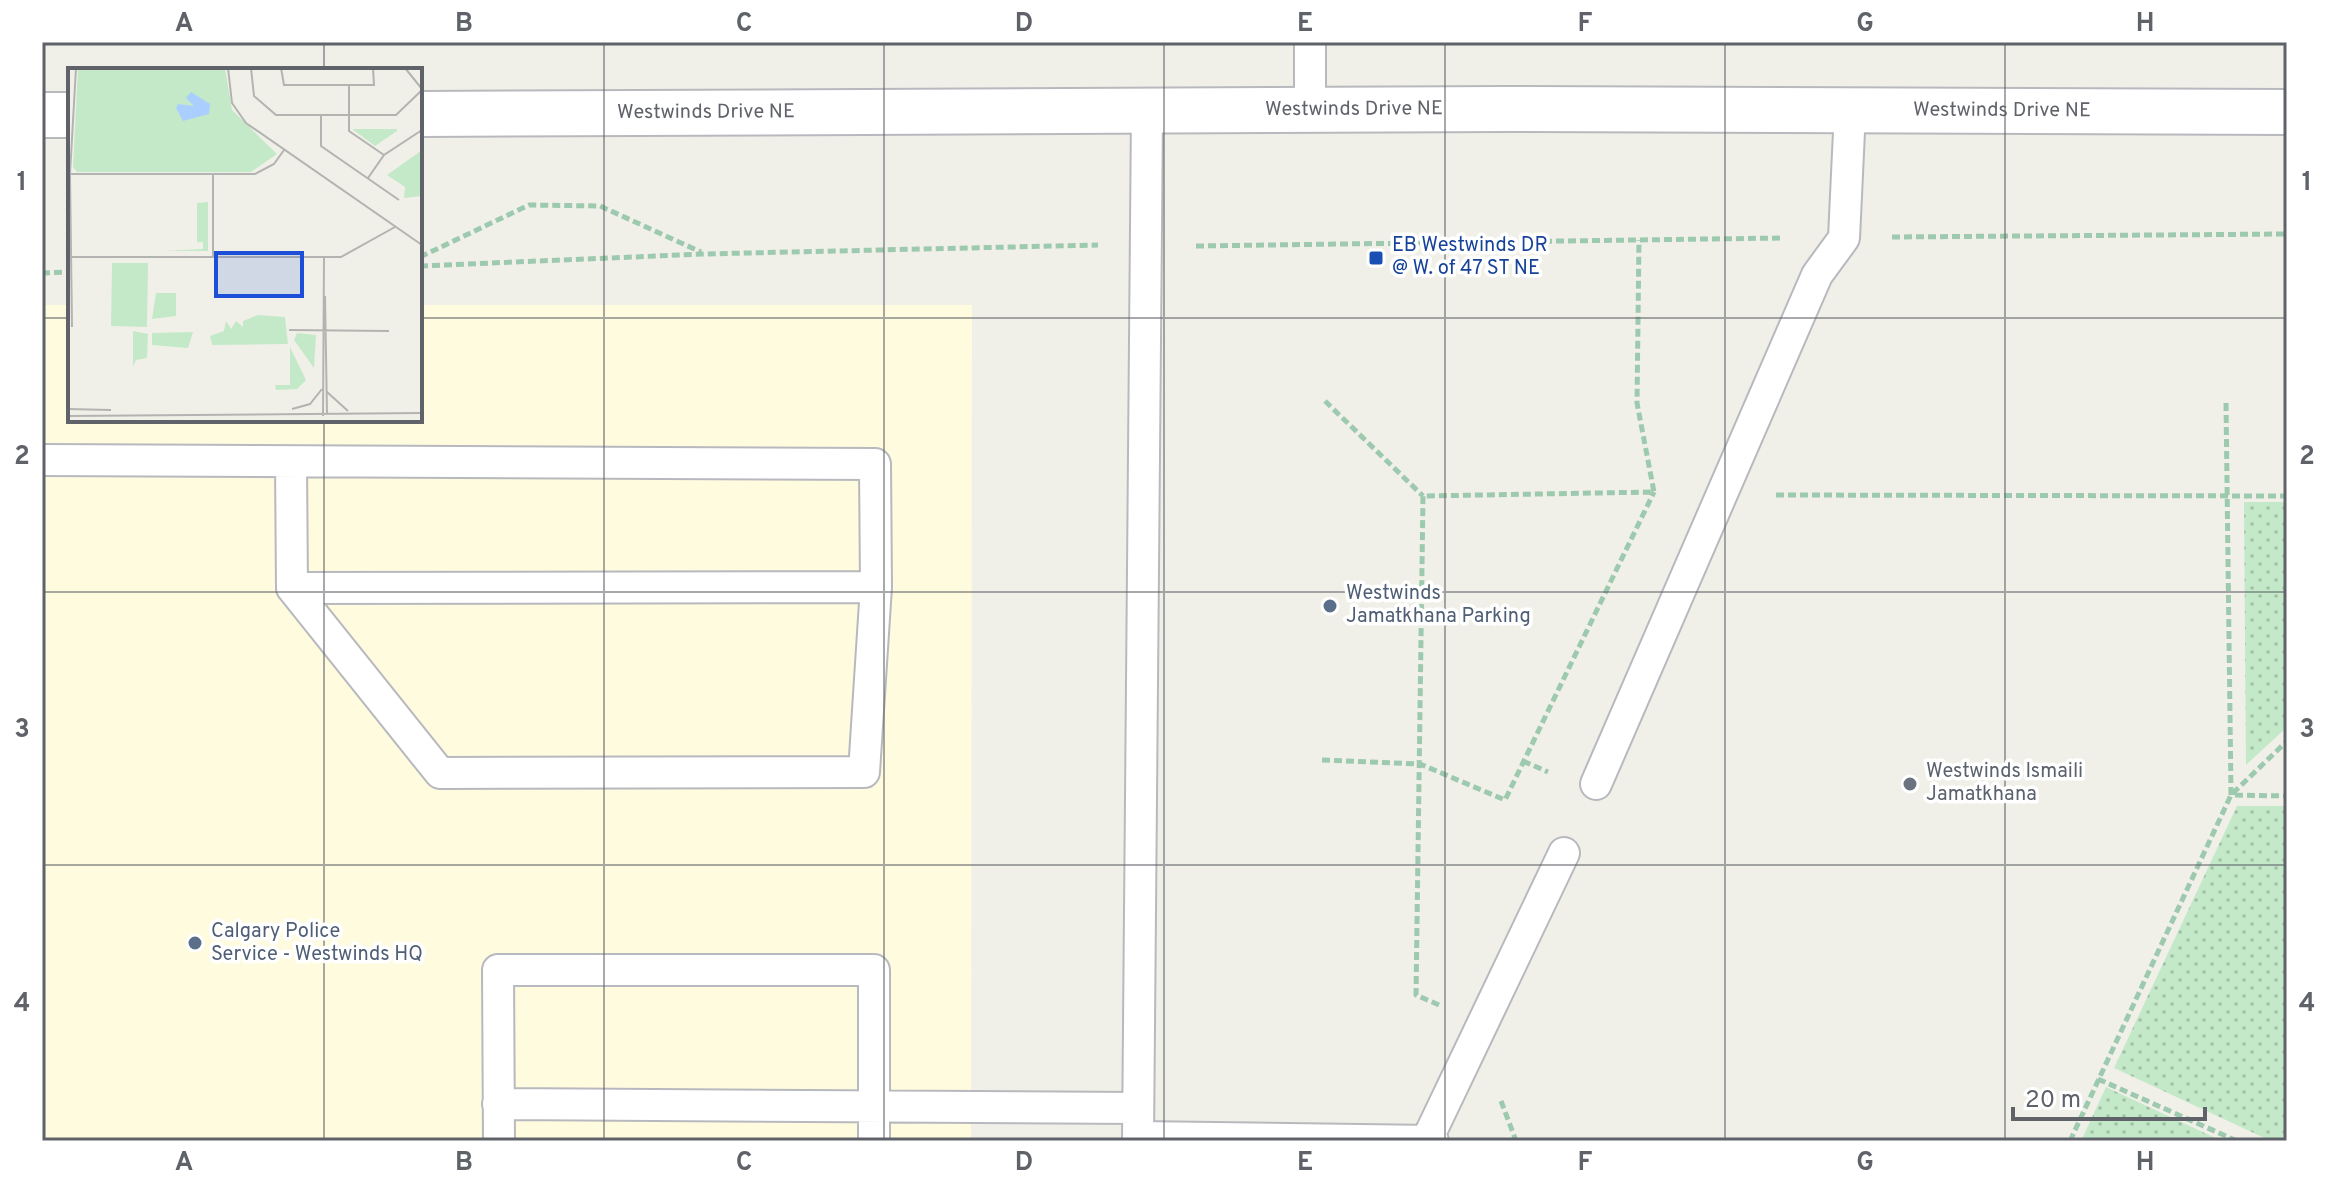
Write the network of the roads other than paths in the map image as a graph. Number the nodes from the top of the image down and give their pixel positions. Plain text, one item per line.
1 (1310, 42) edge
2 (1310, 110) junction
3 (1850, 110) junction
4 (1147, 112) junction
5 (2287, 112) edge
6 (422, 114) edge
7 (42, 115) edge
8 (68, 115) edge
9 (42, 460) edge
10 (291, 462) junction
11 (876, 587) junction
12 (292, 588) junction
13 (1596, 784) dead end
14 (1564, 853) dead end
15 (498, 1104) junction
16 (874, 1106) junction
17 (1138, 1129) edge
18 (1430, 1140) edge
19 (499, 1141) edge
20 (874, 1141) edge

1 - 2 lane
2 - 3 street, Westwinds Drive NE
2 - 4 street, Westwinds Drive NE
3 - 5 street, Westwinds Drive NE
3 - 13 lane
4 - 6 street, Westwinds Drive NE
4 - 17 lane
7 - 8 street
9 - 10 lane
10 - 11 lane
10 - 12 lane
11 - 12 lane
11 - 12 lane
14 - 18 lane
15 - 16 lane
15 - 16 lane
15 - 19 lane
16 - 17 lane
16 - 20 lane
17 - 18 lane

